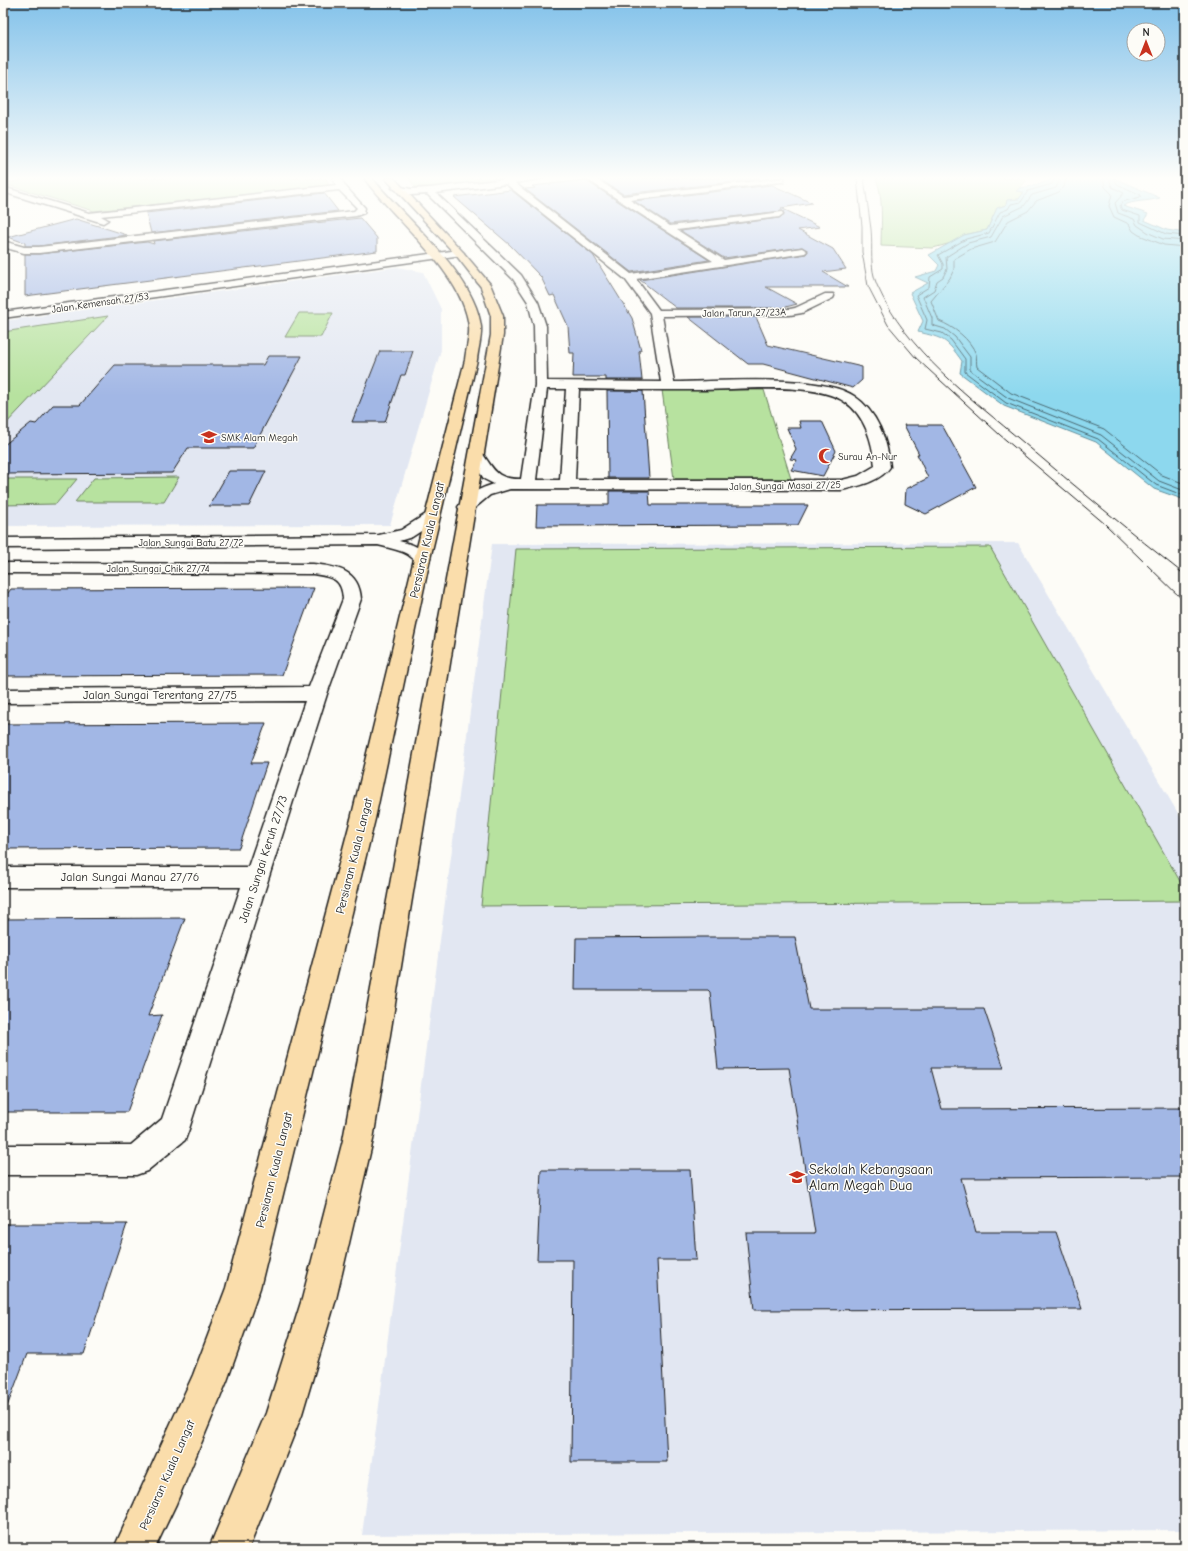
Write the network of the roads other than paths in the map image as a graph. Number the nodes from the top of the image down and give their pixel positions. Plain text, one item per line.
1 (444, 250) edge
2 (445, 250) edge
3 (490, 250) edge
4 (595, 250) edge
5 (702, 250) edge
6 (802, 251) dead end
7 (392, 252) dead end
8 (448, 254) junction
9 (722, 263) junction
10 (302, 264) dead end
11 (629, 277) junction
12 (829, 296) dead end
13 (656, 312) junction
14 (3, 315) edge
15 (541, 386) junction
16 (573, 386) junction
17 (668, 386) junction
18 (477, 456) junction
19 (528, 483) junction
20 (508, 484) junction
21 (567, 484) junction
22 (466, 507) junction
23 (432, 517) junction
24 (379, 540) junction
25 (3, 543) edge
26 (422, 559) junction
27 (3, 568) edge
28 (313, 569) joint
29 (317, 694) junction
30 (3, 696) edge
31 (3, 877) edge
32 (258, 877) junction
33 (3, 1160) edge
34 (134, 1548) edge
35 (229, 1548) edge

1 - 8 main road, Persiaran Kuala Langat
2 - 8 main road, Persiaran Kuala Langat
3 - 15 street
4 - 11 street
5 - 9 street
6 - 9 street
7 - 10 street
8 - 14 street, Jalan Kemensah 27/53
8 - 18 main road, Persiaran Kuala Langat
8 - 23 main road, Persiaran Kuala Langat
9 - 11 street
11 - 13 street
12 - 13 street, Jalan Tarun 27/23A
13 - 17 street
15 - 16 street, Jalan Sungai Masai 27/25
15 - 19 street
16 - 17 street, Jalan Sungai Masai 27/25
16 - 21 street
17 - 21 street, Jalan Sungai Masai 27/25
18 - 20 street, Jalan Sungai Masai 27/25
18 - 22 main road, Persiaran Kuala Langat
19 - 20 street, Jalan Sungai Masai 27/25
19 - 21 street, Jalan Sungai Masai 27/25
20 - 22 street, Jalan Sungai Masai 27/25
22 - 35 main road, Persiaran Kuala Langat
23 - 24 street
23 - 26 main road, Persiaran Kuala Langat
24 - 25 street, Jalan Sungai Batu 27/72
24 - 26 street
26 - 34 main road, Persiaran Kuala Langat
27 - 28 street, Jalan Sungai Chik 27/74
28 - 29 street, Jalan Sungai Keruh 27/73
29 - 30 street, Jalan Sungai Terentang 27/75
29 - 32 street, Jalan Sungai Keruh 27/73
31 - 32 street, Jalan Sungai Manau 27/76
32 - 33 street, Jalan Sungai Keruh 27/73

